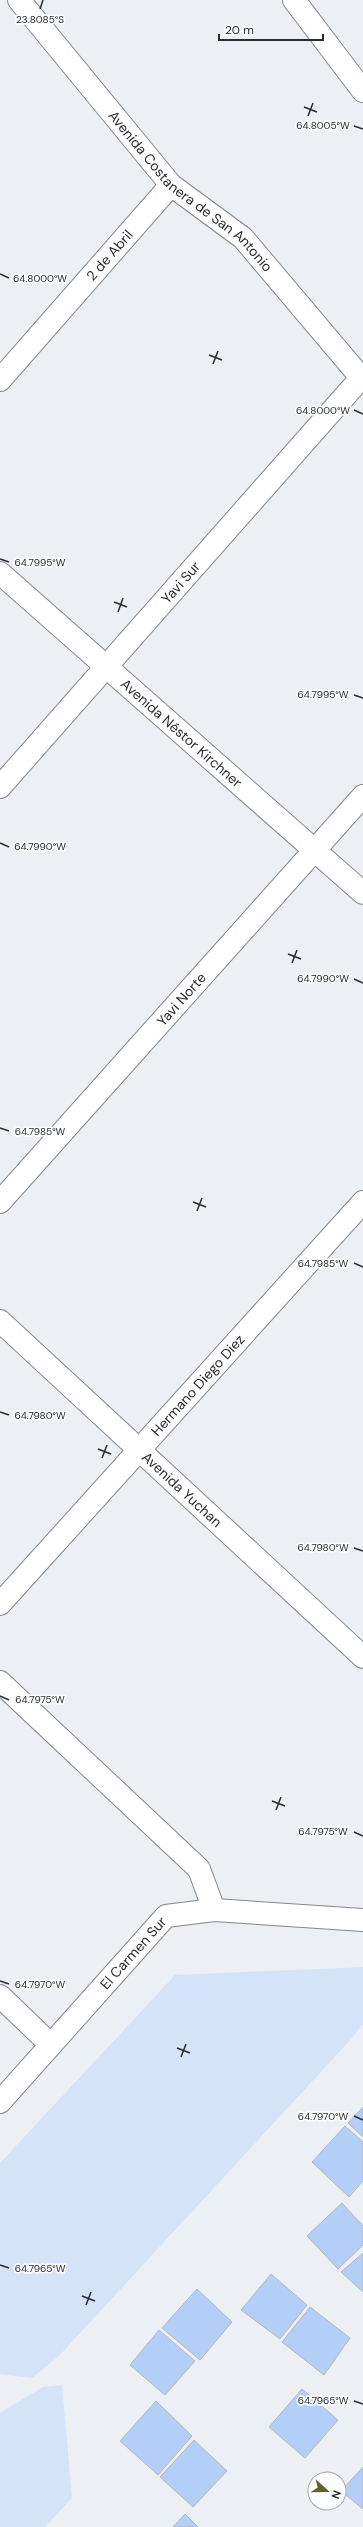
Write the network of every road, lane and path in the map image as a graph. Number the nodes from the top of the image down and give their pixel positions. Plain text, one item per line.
1 (20, 0) edge
2 (294, 0) edge
3 (363, 91) edge
4 (171, 185) junction
5 (362, 379) edge
6 (0, 380) edge
7 (0, 573) edge
8 (107, 668) junction
9 (0, 787) edge
10 (363, 796) edge
11 (314, 850) junction
12 (363, 893) edge
13 (0, 1202) edge
14 (363, 1202) edge
15 (0, 1321) edge
16 (140, 1451) junction
17 (0, 1604) edge
18 (363, 1657) edge
19 (0, 1682) edge
20 (214, 1910) junction
21 (363, 1920) edge
22 (0, 1996) edge
23 (51, 2044) junction
24 (0, 2102) edge

1 - 4 street, Avenida Costanera de San Antonio
2 - 3 street
4 - 5 street, Avenida Costanera de San Antonio
4 - 6 street, 2 de Abril
5 - 8 street, Yavi Sur
7 - 8 street, Avenida Néstor Kirchner
8 - 9 street, Yavi Sur
8 - 11 street, Avenida Néstor Kirchner
10 - 11 street, Yavi Norte
11 - 12 street, Avenida Néstor Kirchner
11 - 13 street, Yavi Norte
14 - 16 street, Hermano Diego Diez
15 - 16 street, Avenida Yuchan
16 - 17 street, Hermano Diego Diez
16 - 18 street, Avenida Yuchan
19 - 20 street
20 - 21 street, El Carmen Sur
20 - 23 street, El Carmen Sur
22 - 23 street
23 - 24 street, El Carmen Sur

